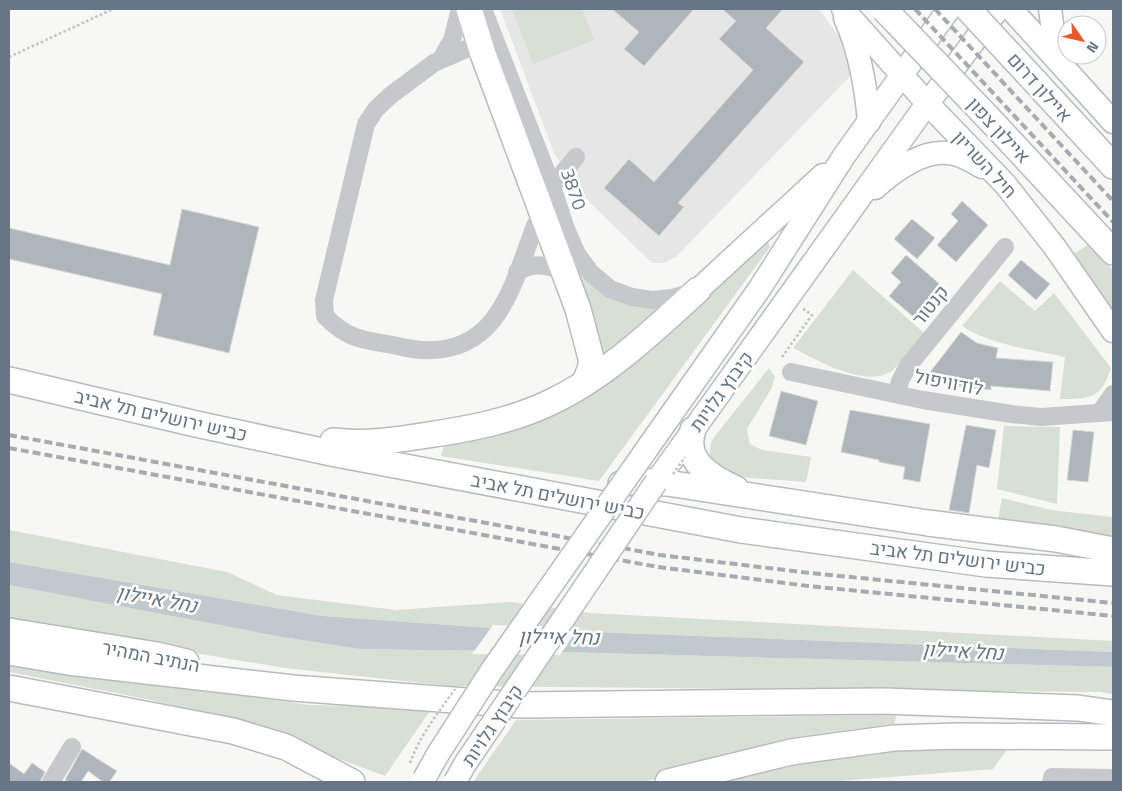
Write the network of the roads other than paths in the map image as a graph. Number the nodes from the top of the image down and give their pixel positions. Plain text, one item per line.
1 (460, 9) edge
2 (469, 9) edge
3 (483, 9) edge
4 (841, 9) edge
5 (884, 9) edge
6 (949, 9) edge
7 (968, 9) edge
8 (998, 9) edge
9 (1011, 9) edge
10 (1050, 9) edge
11 (486, 47) junction
12 (441, 59) junction
13 (422, 73) junction
14 (1068, 73) junction
15 (902, 74) junction
16 (927, 103) junction
17 (870, 122) junction
18 (1113, 122) edge
19 (844, 156) junction
20 (576, 157) dead end
21 (1113, 166) edge
22 (1005, 184) junction
23 (550, 200) junction
24 (843, 221) junction
25 (1005, 247) dead end
26 (1113, 252) edge
27 (564, 273) junction
28 (516, 276) junction
29 (698, 290) junction
30 (1113, 330) edge
31 (785, 366) road end
32 (9, 380) edge
33 (585, 382) junction
34 (896, 393) junction
35 (1113, 394) edge
36 (1107, 412) edge
37 (196, 424) junction
38 (693, 430) junction
39 (665, 483) junction
40 (621, 484) junction
41 (754, 498) junction
42 (1113, 550) edge
43 (1113, 573) edge
44 (9, 631) edge
45 (9, 652) edge
46 (9, 688) edge
47 (292, 688) junction
48 (1113, 713) edge
49 (1113, 737) edge
50 (72, 747) dead end
51 (1113, 778) edge
52 (354, 781) edge
53 (423, 781) edge
54 (51, 782) edge
55 (455, 782) edge
56 (668, 782) edge
57 (1051, 782) edge

1 - 12 street
2 - 11 highway
3 - 11 street
4 - 15 main road, חיל השריון
4 - 17 main road
5 - 26 highway, איילון צפון, bridge
6 - 15 main road, קיבוץ גלויות
7 - 21 highway, איילון דרום, bridge
8 - 16 main road, קיבוץ גלויות
9 - 14 main road
10 - 14 main road
11 - 12 street
11 - 13 street
11 - 23 highway
12 - 13 street
13 - 28 street
14 - 18 main road
15 - 16 main road, חיל השריון
15 - 17 main road, קיבוץ גלויות
16 - 22 main road, חיל השריון
16 - 24 main road, קיבוץ גלויות
17 - 19 main road, קיבוץ גלויות
19 - 29 main road
19 - 40 main road, קיבוץ גלויות, bridge
20 - 23 street
22 - 24 main road
22 - 30 main road, חיל השריון
23 - 27 highway
23 - 28 street
23 - 29 street, 3870
24 - 38 main road, קיבוץ גלויות
25 - 34 street, קנטור
27 - 28 street
27 - 33 highway
29 - 33 highway
31 - 34 street, לודוויפול
32 - 37 highway, כביש ירושלים תל אביב
33 - 37 highway
34 - 36 street, לודוויפול
35 - 36 street, לודוויפול
37 - 43 highway, כביש ירושלים תל אביב
38 - 39 main road, קיבוץ גלויות
38 - 41 highway
39 - 40 highway
39 - 41 highway
39 - 55 main road, קיבוץ גלויות, bridge
40 - 53 main road, קיבוץ גלויות, bridge
41 - 42 highway
44 - 47 highway, הנתיב המהיר
45 - 47 highway
46 - 52 highway
47 - 48 highway
49 - 56 highway
50 - 54 street
51 - 57 street

